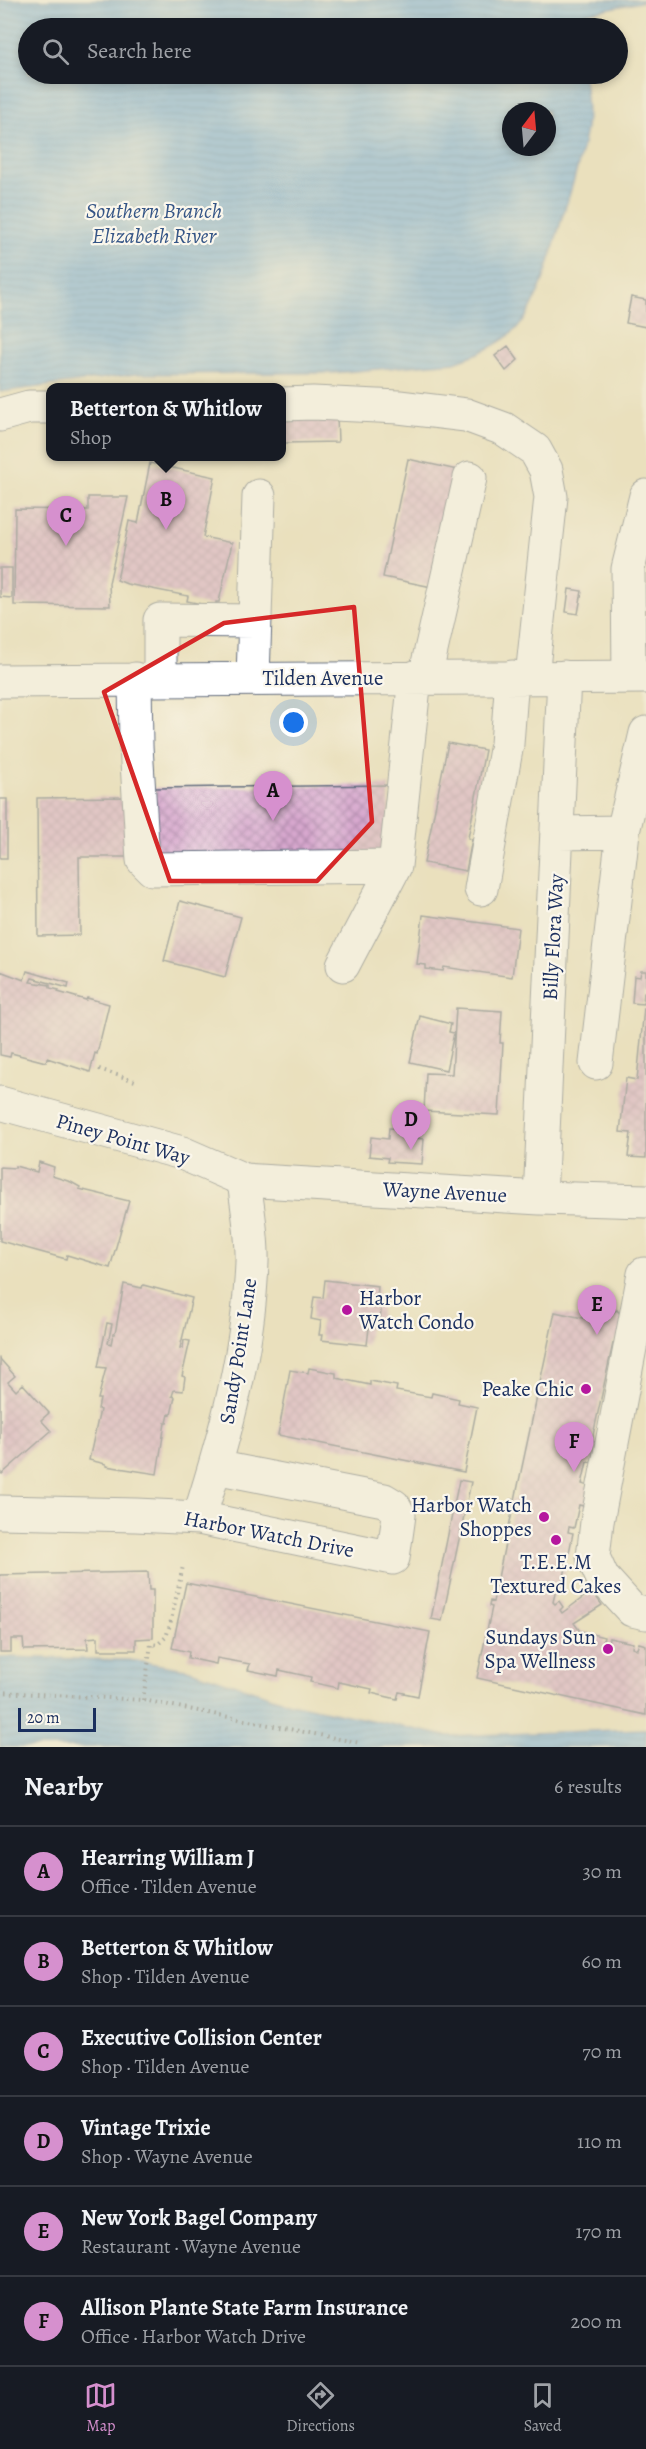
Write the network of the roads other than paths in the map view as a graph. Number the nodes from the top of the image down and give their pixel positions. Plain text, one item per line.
1 (286, 404) edge
2 (46, 407) edge
3 (0, 415) edge
4 (470, 478) dead end
5 (259, 496) dead end
6 (646, 496) edge
7 (255, 621) junction
8 (420, 677) junction
9 (522, 677) junction
10 (564, 677) junction
11 (638, 677) edge
12 (253, 678) junction
13 (148, 679) junction
14 (0, 681) edge
15 (646, 733) edge
16 (623, 832) junction
17 (558, 833) junction
18 (395, 866) junction
19 (481, 889) dead end
20 (343, 966) dead end
21 (596, 1063) dead end
22 (0, 1103) edge
23 (244, 1180) junction
24 (540, 1198) junction
25 (646, 1201) edge
26 (644, 1274) dead end
27 (216, 1467) junction
28 (0, 1512) edge
29 (199, 1518) junction
30 (646, 1613) edge

1 - 9 street
2 - 3 street
4 - 8 street
5 - 7 street
6 - 11 street
7 - 12 street
7 - 13 street
8 - 9 street, Tilden Avenue
8 - 12 street, Tilden Avenue
8 - 18 street
9 - 10 street, Tilden Avenue
9 - 19 street
10 - 11 street, Tilden Avenue
10 - 17 street, Billy Flora Way
12 - 13 street, Tilden Avenue
13 - 14 street, Tilden Avenue
13 - 18 street
15 - 16 street
16 - 17 street
16 - 21 street
17 - 24 street, Billy Flora Way
18 - 20 street
22 - 23 street, Piney Point Way
23 - 24 street, Wayne Avenue
23 - 27 street, Sandy Point Lane
24 - 25 street, Wayne Avenue
26 - 30 street
27 - 29 street, Sandy Point Lane
27 - 29 street, Harbor Watch Drive
28 - 29 street, Harbor Watch Drive

